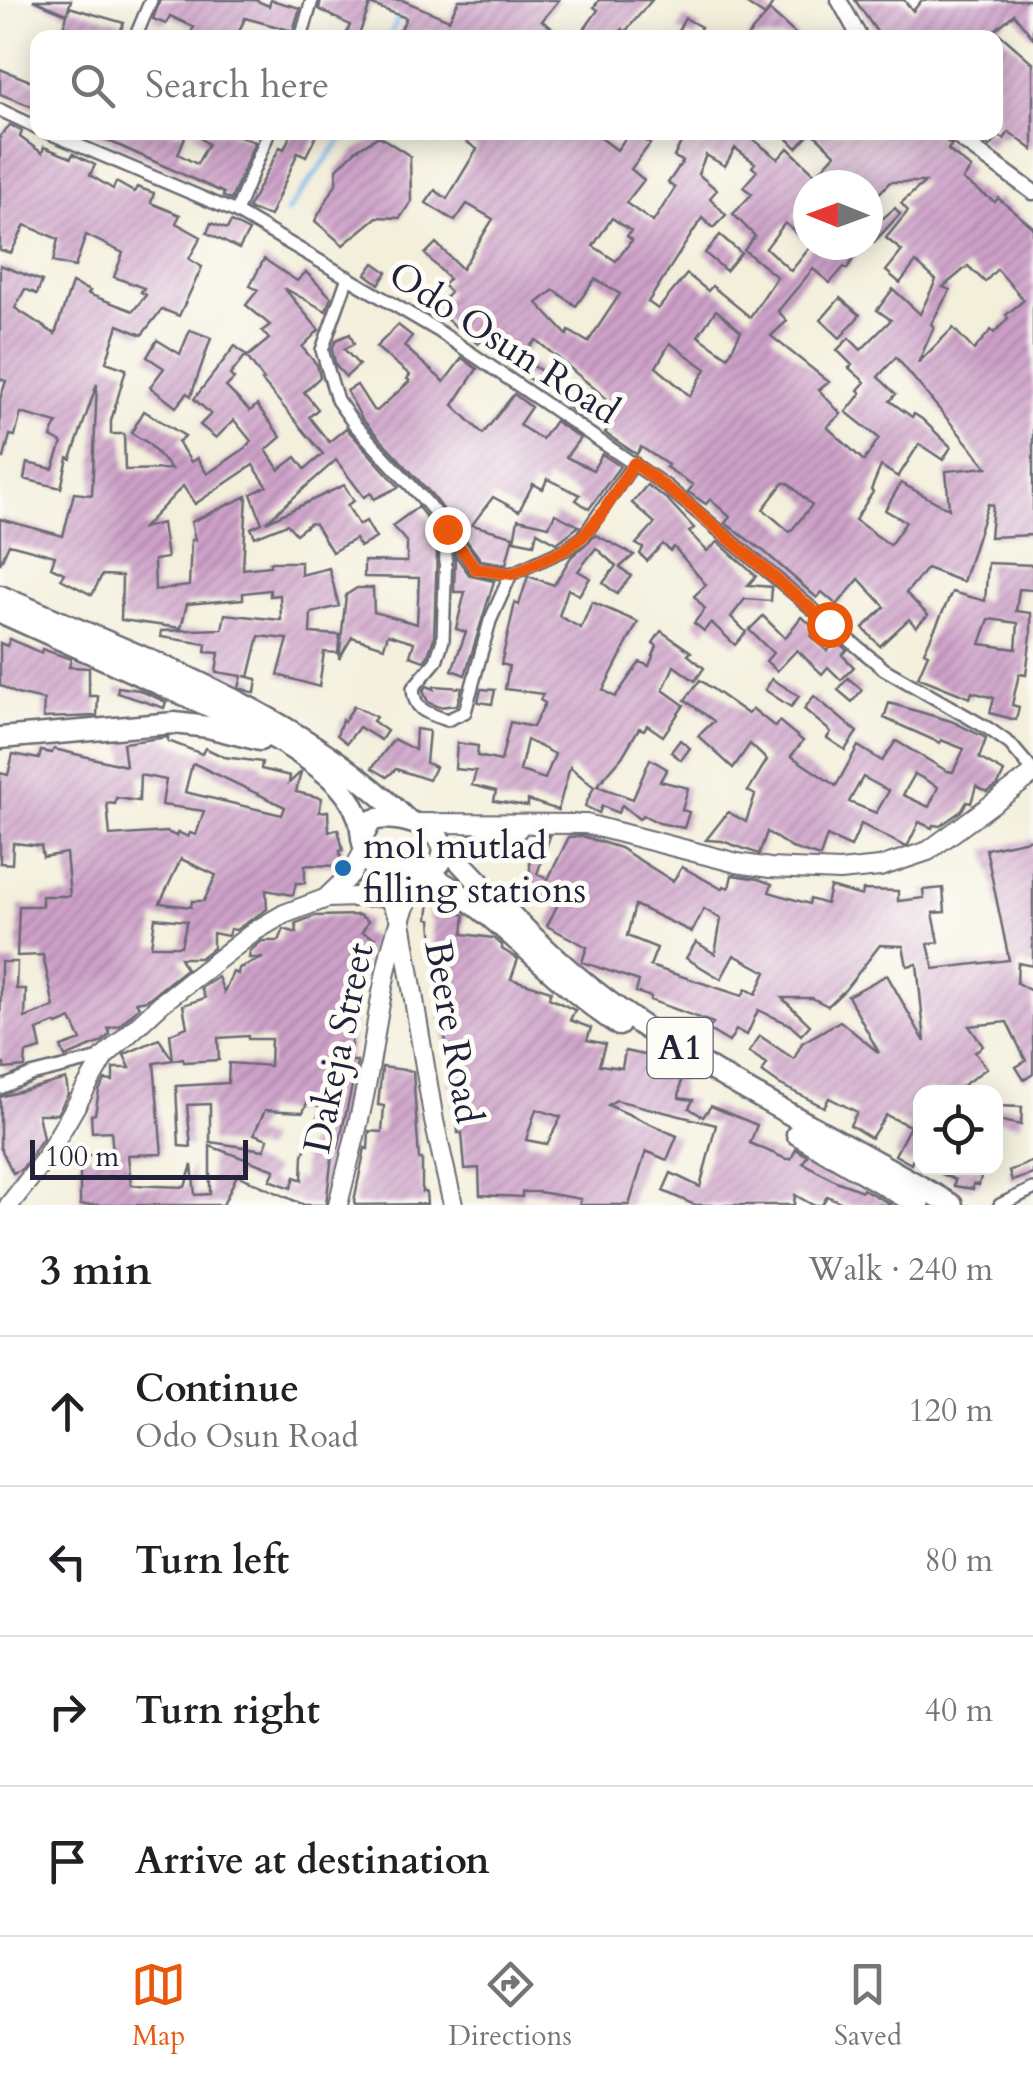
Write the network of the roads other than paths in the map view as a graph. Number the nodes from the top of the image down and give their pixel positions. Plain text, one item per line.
1 (151, 0) edge
2 (312, 0) edge
3 (839, 0) edge
4 (138, 30) edge
5 (303, 30) edge
6 (856, 30) edge
7 (0, 110) edge
8 (30, 124) edge
9 (65, 140) edge
10 (76, 140) edge
11 (267, 140) edge
12 (962, 140) edge
13 (74, 144) junction
14 (1033, 192) edge
15 (236, 212) junction
16 (348, 277) junction
17 (634, 463) junction
18 (458, 542) junction
19 (512, 574) junction
20 (0, 596) edge
21 (0, 612) edge
22 (0, 738) edge
23 (300, 748) junction
24 (1033, 772) edge
25 (411, 822) junction
26 (532, 824) junction
27 (365, 846) junction
28 (445, 850) junction
29 (423, 872) junction
30 (387, 896) junction
31 (327, 898) junction
32 (401, 921) junction
33 (674, 1052) junction
34 (104, 1057) junction
35 (0, 1088) edge
36 (1033, 1190) edge
37 (9, 1205) edge
38 (338, 1205) edge
39 (453, 1205) edge
40 (919, 1205) edge
41 (952, 1205) edge
42 (1000, 1205) edge

1 - 4 street
2 - 5 street
3 - 6 street
7 - 8 street
9 - 13 street, Odo Osun Road
10 - 13 street
11 - 15 street
12 - 14 street
13 - 15 street, Odo Osun Road
15 - 16 street, Odo Osun Road
16 - 17 street, Odo Osun Road
16 - 18 street
17 - 19 street
17 - 24 street, Odo Osun Road
18 - 19 street
18 - 19 street
20 - 23 highway
21 - 23 highway
22 - 23 highway
23 - 25 highway
23 - 27 highway
24 - 26 main road
25 - 26 main road
25 - 27 highway
25 - 28 highway
26 - 28 main road
27 - 29 highway
27 - 30 main road, Dakeja Street
27 - 31 main road
28 - 29 highway
28 - 33 highway, A1
29 - 32 main road, Beere Road
29 - 33 highway, A1
30 - 31 main road
30 - 32 main road, Dakeja Street
31 - 34 main road
32 - 38 main road, Dakeja Street
32 - 39 main road, Beere Road
33 - 40 highway, A1
33 - 41 highway, A1
34 - 35 street
34 - 37 main road
36 - 42 street

